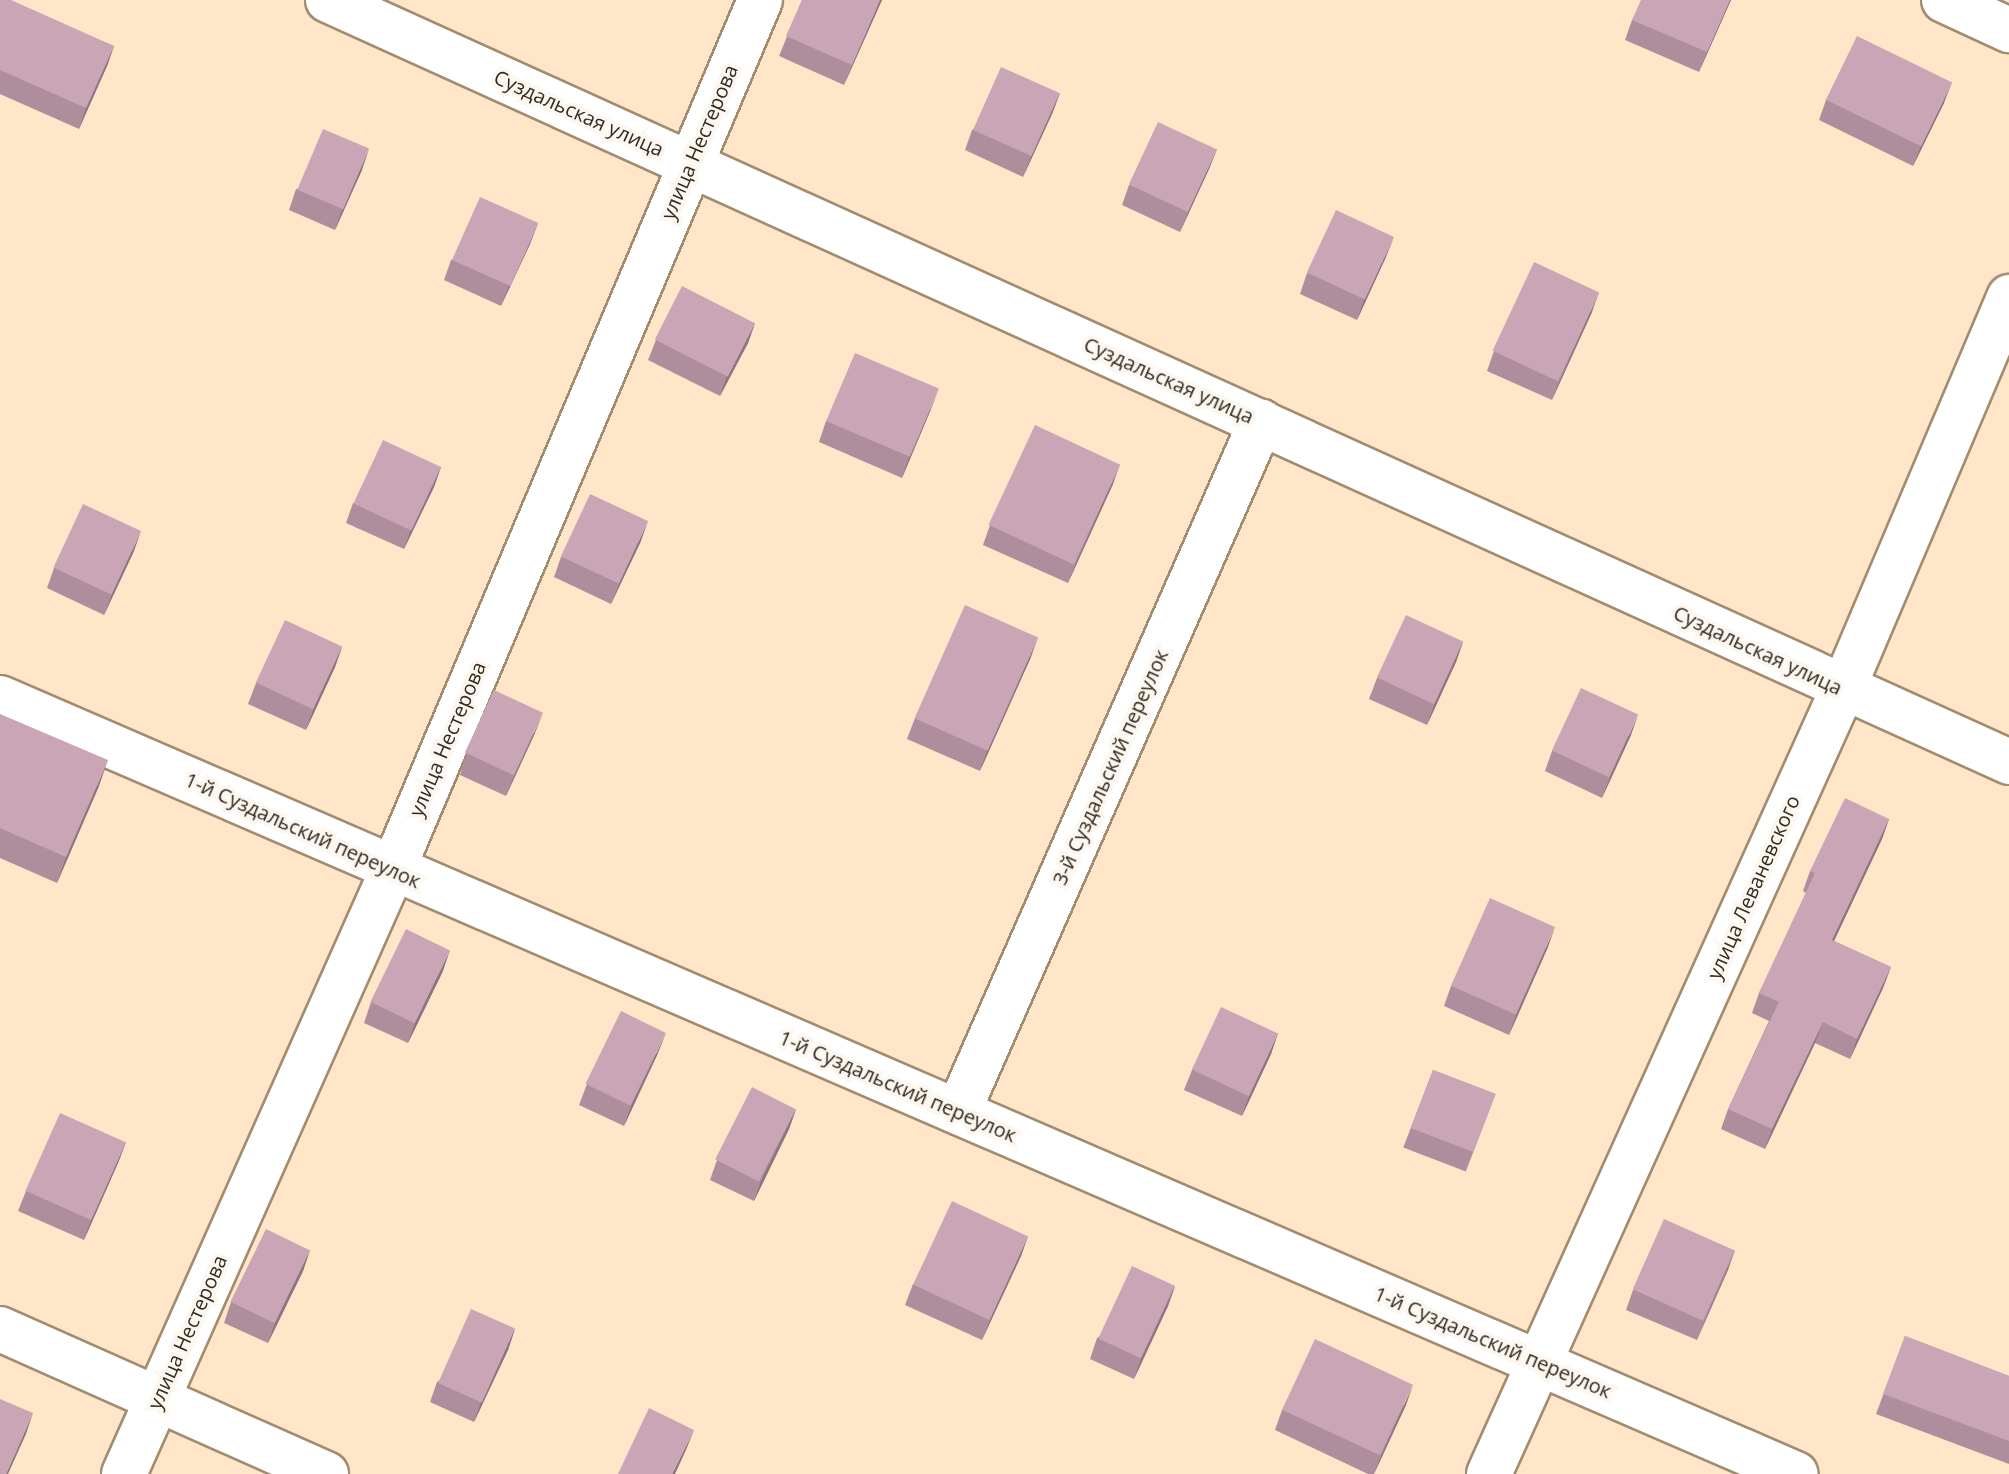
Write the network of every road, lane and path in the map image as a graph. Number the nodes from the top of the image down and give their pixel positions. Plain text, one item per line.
1 (328, 0) edge
2 (760, 0) edge
3 (1944, 0) edge
4 (2009, 30) edge
5 (689, 162) junction
6 (2009, 297) edge
7 (1261, 422) junction
8 (1843, 689) junction
9 (0, 698) edge
10 (2009, 762) edge
11 (393, 869) junction
12 (958, 1112) junction
13 (0, 1329) edge
14 (1539, 1361) junction
15 (156, 1401) junction
16 (124, 1474) edge
17 (326, 1474) edge
18 (1489, 1474) edge
19 (1796, 1474) edge

1 - 5 street, Суздальская улица
2 - 5 street, улица Нестерова
3 - 4 street
5 - 7 street, Суздальская улица
5 - 11 street, улица Нестерова
6 - 8 street, улица Леваневского
7 - 8 street, Суздальская улица
7 - 12 street, 3-й Суздальский переулок
8 - 10 street, Суздальская улица
8 - 14 street, улица Леваневского
9 - 11 street, 1-й Суздальский переулок
11 - 12 street, 1-й Суздальский переулок
11 - 15 street, улица Нестерова
12 - 14 street, 1-й Суздальский переулок
13 - 15 street
14 - 18 street, улица Леваневского
14 - 19 street, 1-й Суздальский переулок
15 - 16 street, улица Нестерова
15 - 17 street

